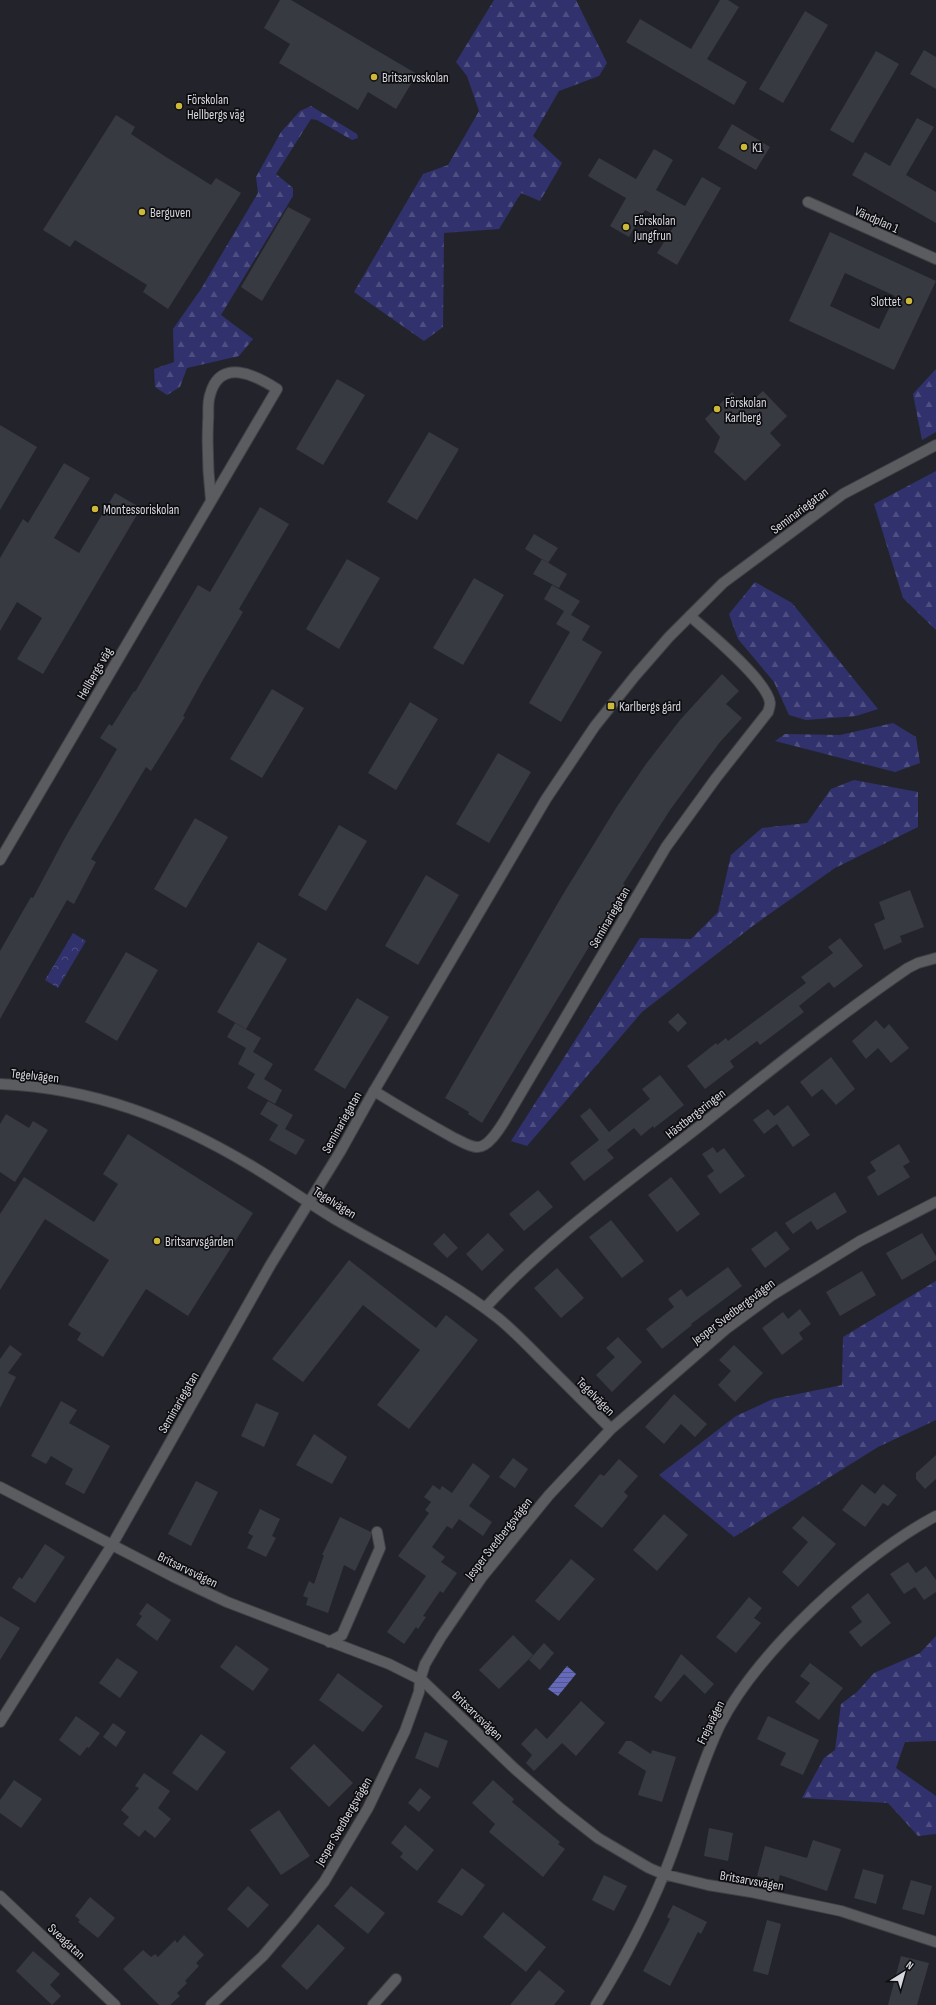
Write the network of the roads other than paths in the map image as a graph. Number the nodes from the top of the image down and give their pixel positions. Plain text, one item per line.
1 (808, 202) dead end
2 (936, 259) edge
3 (936, 445) edge
4 (211, 500) junction
5 (690, 616) junction
6 (0, 860) edge
7 (936, 958) edge
8 (0, 1084) edge
9 (374, 1091) junction
10 (310, 1202) junction
11 (936, 1202) edge
12 (485, 1308) junction
13 (611, 1429) junction
14 (0, 1487) edge
15 (936, 1516) edge
16 (377, 1532) dead end
17 (112, 1545) junction
18 (329, 1642) junction
19 (420, 1680) junction
20 (0, 1722) edge
21 (664, 1874) junction
22 (0, 1896) edge
23 (936, 1942) edge
24 (396, 1979) dead end
25 (115, 2005) edge
26 (211, 2005) edge
27 (373, 2005) edge
28 (596, 2005) edge

1 - 2 street, Vändplan 1
3 - 5 street, Seminariegatan
4 - 4 street, Hellbergs väg
4 - 6 street, Hellbergs väg
5 - 9 street, Seminariegatan
5 - 9 street, Seminariegatan
7 - 12 street, Hästbergsringen
8 - 10 street, Tegelvägen
9 - 10 street, Seminariegatan
10 - 12 street, Tegelvägen
10 - 17 street, Seminariegatan
11 - 13 street, Jesper Svedbergsvägen
12 - 13 street, Tegelvägen
13 - 19 street, Jesper Svedbergsvägen
14 - 17 street, Britsarvsvägen
15 - 21 street, Frejavägen
16 - 18 street
17 - 18 street, Britsarvsvägen
17 - 20 street, Seminariegatan
18 - 19 street, Britsarvsvägen
19 - 21 street, Britsarvsvägen
19 - 26 street, Jesper Svedbergsvägen
21 - 23 street, Britsarvsvägen
21 - 28 street, Frejavägen
22 - 25 street, Sveagatan
24 - 27 street

